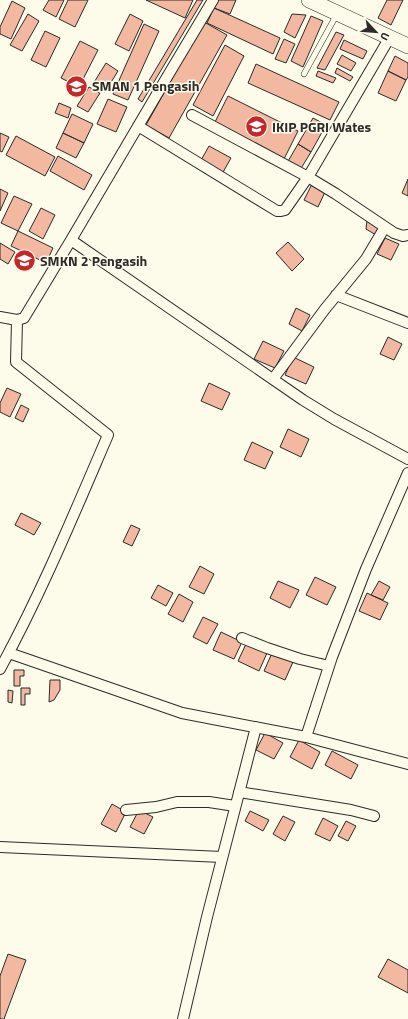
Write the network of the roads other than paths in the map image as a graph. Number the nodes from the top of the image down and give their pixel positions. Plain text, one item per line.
1 (213, 0) edge
2 (309, 0) edge
3 (338, 13) junction
4 (390, 37) junction
5 (408, 46) edge
6 (304, 74) dead end
7 (192, 115) dead end
8 (138, 126) junction
9 (308, 177) junction
10 (385, 227) junction
11 (408, 235) edge
12 (71, 240) junction
13 (336, 295) junction
14 (0, 317) edge
15 (17, 320) junction
16 (408, 324) edge
17 (273, 379) junction
18 (408, 459) edge
19 (408, 473) edge
20 (242, 638) dead end
21 (9, 653) junction
22 (330, 666) junction
23 (0, 669) edge
24 (256, 727) junction
25 (306, 737) junction
26 (408, 764) edge
27 (239, 792) junction
28 (235, 806) junction
29 (126, 810) dead end
30 (374, 816) dead end
31 (0, 847) edge
32 (222, 857) junction
33 (183, 1019) edge

1 - 8 street
2 - 3 main road
3 - 4 main road
3 - 6 lane
4 - 5 main road
4 - 9 street
7 - 9 street
8 - 9 street
8 - 12 street
9 - 10 street
10 - 11 street
10 - 13 street
12 - 15 street
12 - 17 street
13 - 16 street
13 - 17 street
14 - 15 street
15 - 21 street
17 - 18 street
19 - 22 street
20 - 22 street
21 - 23 street
21 - 24 street
22 - 25 street
24 - 25 street
24 - 27 street
25 - 26 street
27 - 28 street
27 - 30 street
28 - 29 street
28 - 32 street
31 - 32 street
32 - 33 street

